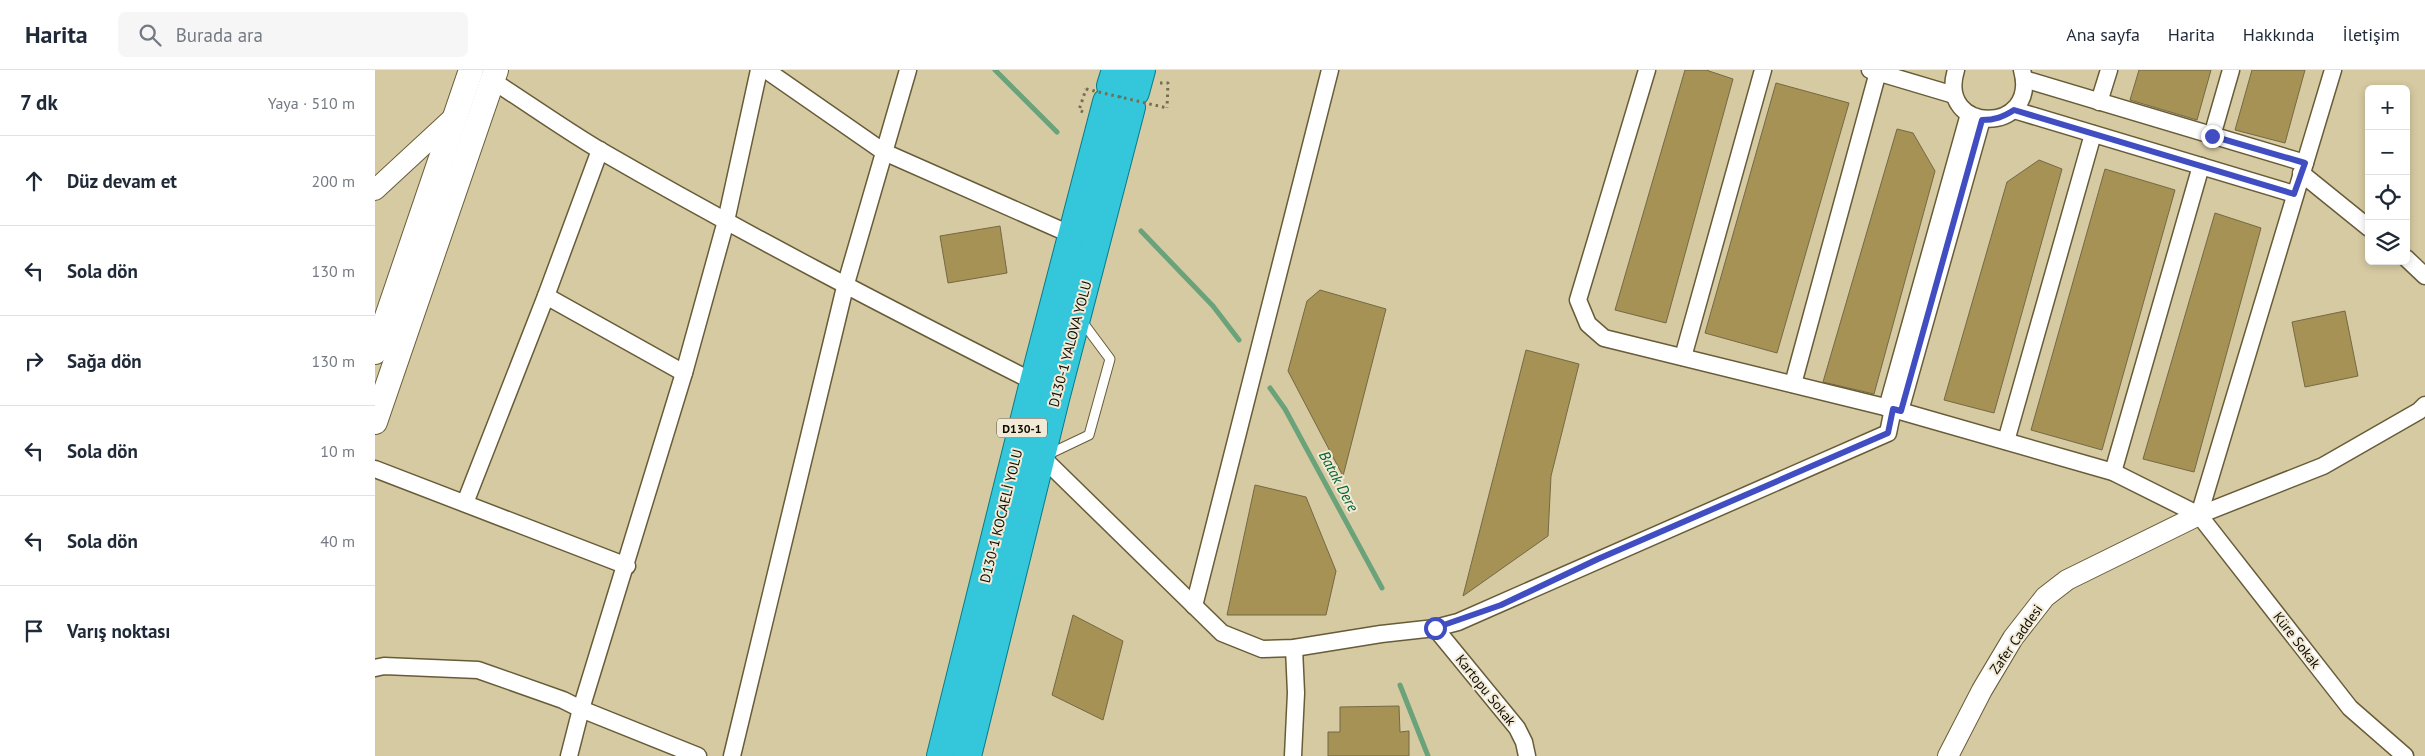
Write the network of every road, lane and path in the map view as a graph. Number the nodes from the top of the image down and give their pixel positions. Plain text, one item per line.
1 (471, 70) edge
2 (759, 70) edge
3 (766, 70) edge
4 (908, 70) edge
5 (1331, 70) edge
6 (1647, 70) edge
7 (1763, 70) edge
8 (1956, 70) edge
9 (2109, 70) edge
10 (2231, 70) edge
11 (2333, 70) edge
12 (1874, 71) edge
13 (498, 74) edge
14 (2023, 74) edge
15 (1123, 88) edge
16 (1954, 95) junction
17 (2099, 102) junction
18 (2014, 110) junction
19 (457, 114) junction
20 (1976, 117) junction
21 (2093, 134) junction
22 (2212, 136) junction
23 (600, 150) junction
24 (884, 152) junction
25 (2201, 166) junction
26 (2303, 168) junction
27 (375, 190) edge
28 (2294, 194) junction
29 (726, 221) junction
30 (2365, 224) edge
31 (1073, 235) junction
32 (2410, 262) edge
33 (2425, 276) edge
34 (845, 286) junction
35 (546, 296) junction
36 (1077, 315) junction
37 (375, 352) edge
38 (1683, 357) junction
39 (684, 373) junction
40 (1034, 382) junction
41 (1793, 384) junction
42 (2425, 405) edge
43 (1894, 409) junction
44 (375, 422) edge
45 (2006, 441) junction
46 (1042, 457) junction
47 (375, 469) edge
48 (2113, 472) junction
49 (465, 503) junction
50 (2199, 515) junction
51 (627, 566) junction
52 (1194, 606) junction
53 (1435, 628) junction
54 (1294, 648) junction
55 (375, 668) edge
56 (581, 709) junction
57 (569, 756) edge
58 (697, 756) edge
59 (732, 756) edge
60 (941, 756) edge
61 (967, 756) edge
62 (1293, 756) edge
63 (1527, 756) edge
64 (1948, 756) edge
65 (2405, 756) edge

1 - 19 main road
2 - 29 street
3 - 24 street
4 - 24 street
5 - 52 street
6 - 38 street
7 - 38 street
8 - 16 street
9 - 17 street
10 - 22 street
11 - 26 street
12 - 16 street
12 - 41 street
13 - 19 street
13 - 23 street
13 - 44 main road
14 - 17 street
14 - 18 street
15 - 15 path, bridge
15 - 31 highway, D130-1 KOCAELİ YOLU / D130-1
15 - 36 highway, D130-1 YALOVA YOLU / D130-1
16 - 20 street
17 - 22 street
18 - 20 street
18 - 21 street
19 - 27 street
19 - 37 main road
20 - 43 street
21 - 25 street
21 - 45 street
22 - 26 street
23 - 29 street
23 - 35 street
24 - 31 street
24 - 34 street
25 - 28 street
25 - 48 street
26 - 28 street
26 - 30 street
28 - 50 street
29 - 34 street
29 - 39 street
31 - 40 highway, D130-1 KOCAELİ YOLU / D130-1
32 - 33 street
34 - 40 street
34 - 59 street
35 - 39 street
35 - 49 street
36 - 46 highway, D130-1 YALOVA YOLU / D130-1
36 - 46 lane
38 - 41 street
39 - 51 street
40 - 60 highway, D130-1 KOCAELİ YOLU / D130-1
41 - 43 street
42 - 50 street
43 - 45 street
43 - 53 street
45 - 48 street
46 - 52 street
46 - 61 highway, D130-1 YALOVA YOLU / D130-1
47 - 49 street
48 - 50 street
49 - 51 street
50 - 64 street, Zafer Caddesi
50 - 65 street, Küre Sokak
51 - 56 street
52 - 54 street
53 - 54 street
53 - 63 street, Kartopu Sokak
54 - 62 street
55 - 56 street
56 - 57 street
56 - 58 street

